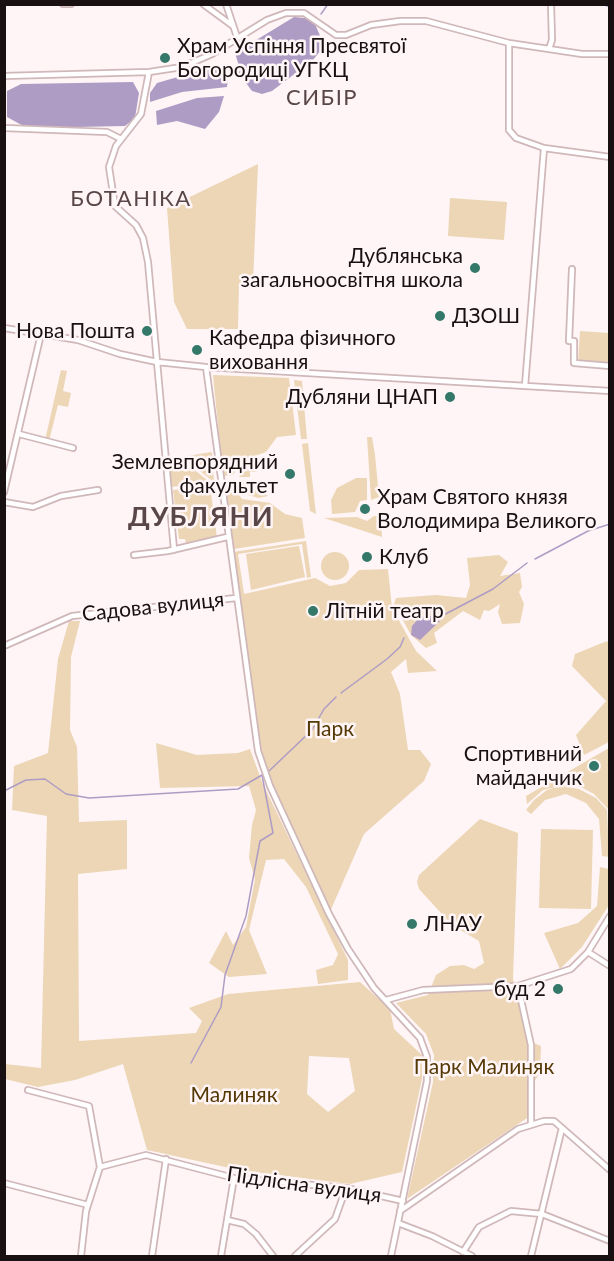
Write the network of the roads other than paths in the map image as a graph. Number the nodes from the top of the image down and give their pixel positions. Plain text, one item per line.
1 (63, 4) edge
2 (71, 4) edge
3 (203, 4) edge
4 (226, 4) edge
5 (551, 4) edge
6 (233, 26) junction
7 (237, 38) junction
8 (509, 43) junction
9 (549, 49) junction
10 (609, 54) edge
11 (149, 72) junction
12 (4, 76) edge
13 (4, 128) edge
14 (121, 139) junction
15 (544, 148) junction
16 (609, 157) edge
17 (572, 269) dead end
18 (4, 328) edge
19 (41, 334) junction
20 (157, 362) junction
21 (609, 366) edge
22 (206, 367) junction
23 (525, 386) junction
24 (609, 391) edge
25 (20, 434) junction
26 (72, 448) dead end
27 (98, 490) dead end
28 (4, 492) edge
29 (4, 502) edge
30 (227, 537) junction
31 (174, 550) junction
32 (134, 555) dead end
33 (236, 598) junction
34 (4, 646) edge
35 (609, 919) edge
36 (588, 952) junction
37 (609, 966) edge
38 (518, 986) junction
39 (386, 1000) junction
40 (28, 1090) dead end
41 (531, 1125) junction
42 (562, 1128) junction
43 (165, 1159) junction
44 (100, 1167) junction
45 (609, 1170) edge
46 (234, 1178) junction
47 (4, 1183) edge
48 (346, 1188) junction
49 (403, 1201) junction
50 (88, 1205) junction
51 (400, 1211) junction
52 (542, 1214) junction
53 (227, 1220) junction
54 (398, 1223) junction
55 (609, 1241) edge
56 (463, 1252) junction
57 (81, 1257) edge
58 (152, 1257) edge
59 (221, 1257) edge
60 (273, 1257) edge
61 (295, 1257) edge
62 (391, 1257) edge
63 (472, 1257) edge
64 (531, 1257) edge

1 - 2 street
3 - 6 street
4 - 6 street
5 - 9 street
6 - 7 street
7 - 8 street
7 - 11 street
8 - 9 street
8 - 15 street
9 - 10 street
11 - 12 street
11 - 14 street
13 - 14 street
14 - 20 street
15 - 16 street
15 - 23 street
17 - 21 street
18 - 19 street
19 - 20 street
19 - 25 street
20 - 22 street
20 - 31 street
22 - 23 street
22 - 30 street
23 - 24 street
25 - 26 street
25 - 28 street
27 - 29 street
30 - 31 street
30 - 33 street
31 - 32 street
33 - 34 street, Садова вулиця
33 - 39 street
35 - 36 street
36 - 37 street
36 - 38 street
38 - 39 street
38 - 41 street
39 - 49 street
40 - 44 street
41 - 42 street
41 - 51 street
42 - 45 street
42 - 52 street
43 - 44 street, Підлісна вулиця
43 - 46 street, Підлісна вулиця
43 - 58 street
44 - 50 street
46 - 48 street, Підлісна вулиця
46 - 53 street
47 - 50 street
48 - 49 street, Підлісна вулиця
48 - 61 street
49 - 51 street
50 - 57 street
51 - 54 street
52 - 55 street
52 - 56 street
52 - 64 street
53 - 59 street
53 - 60 street
54 - 56 street
54 - 62 street
56 - 63 street

